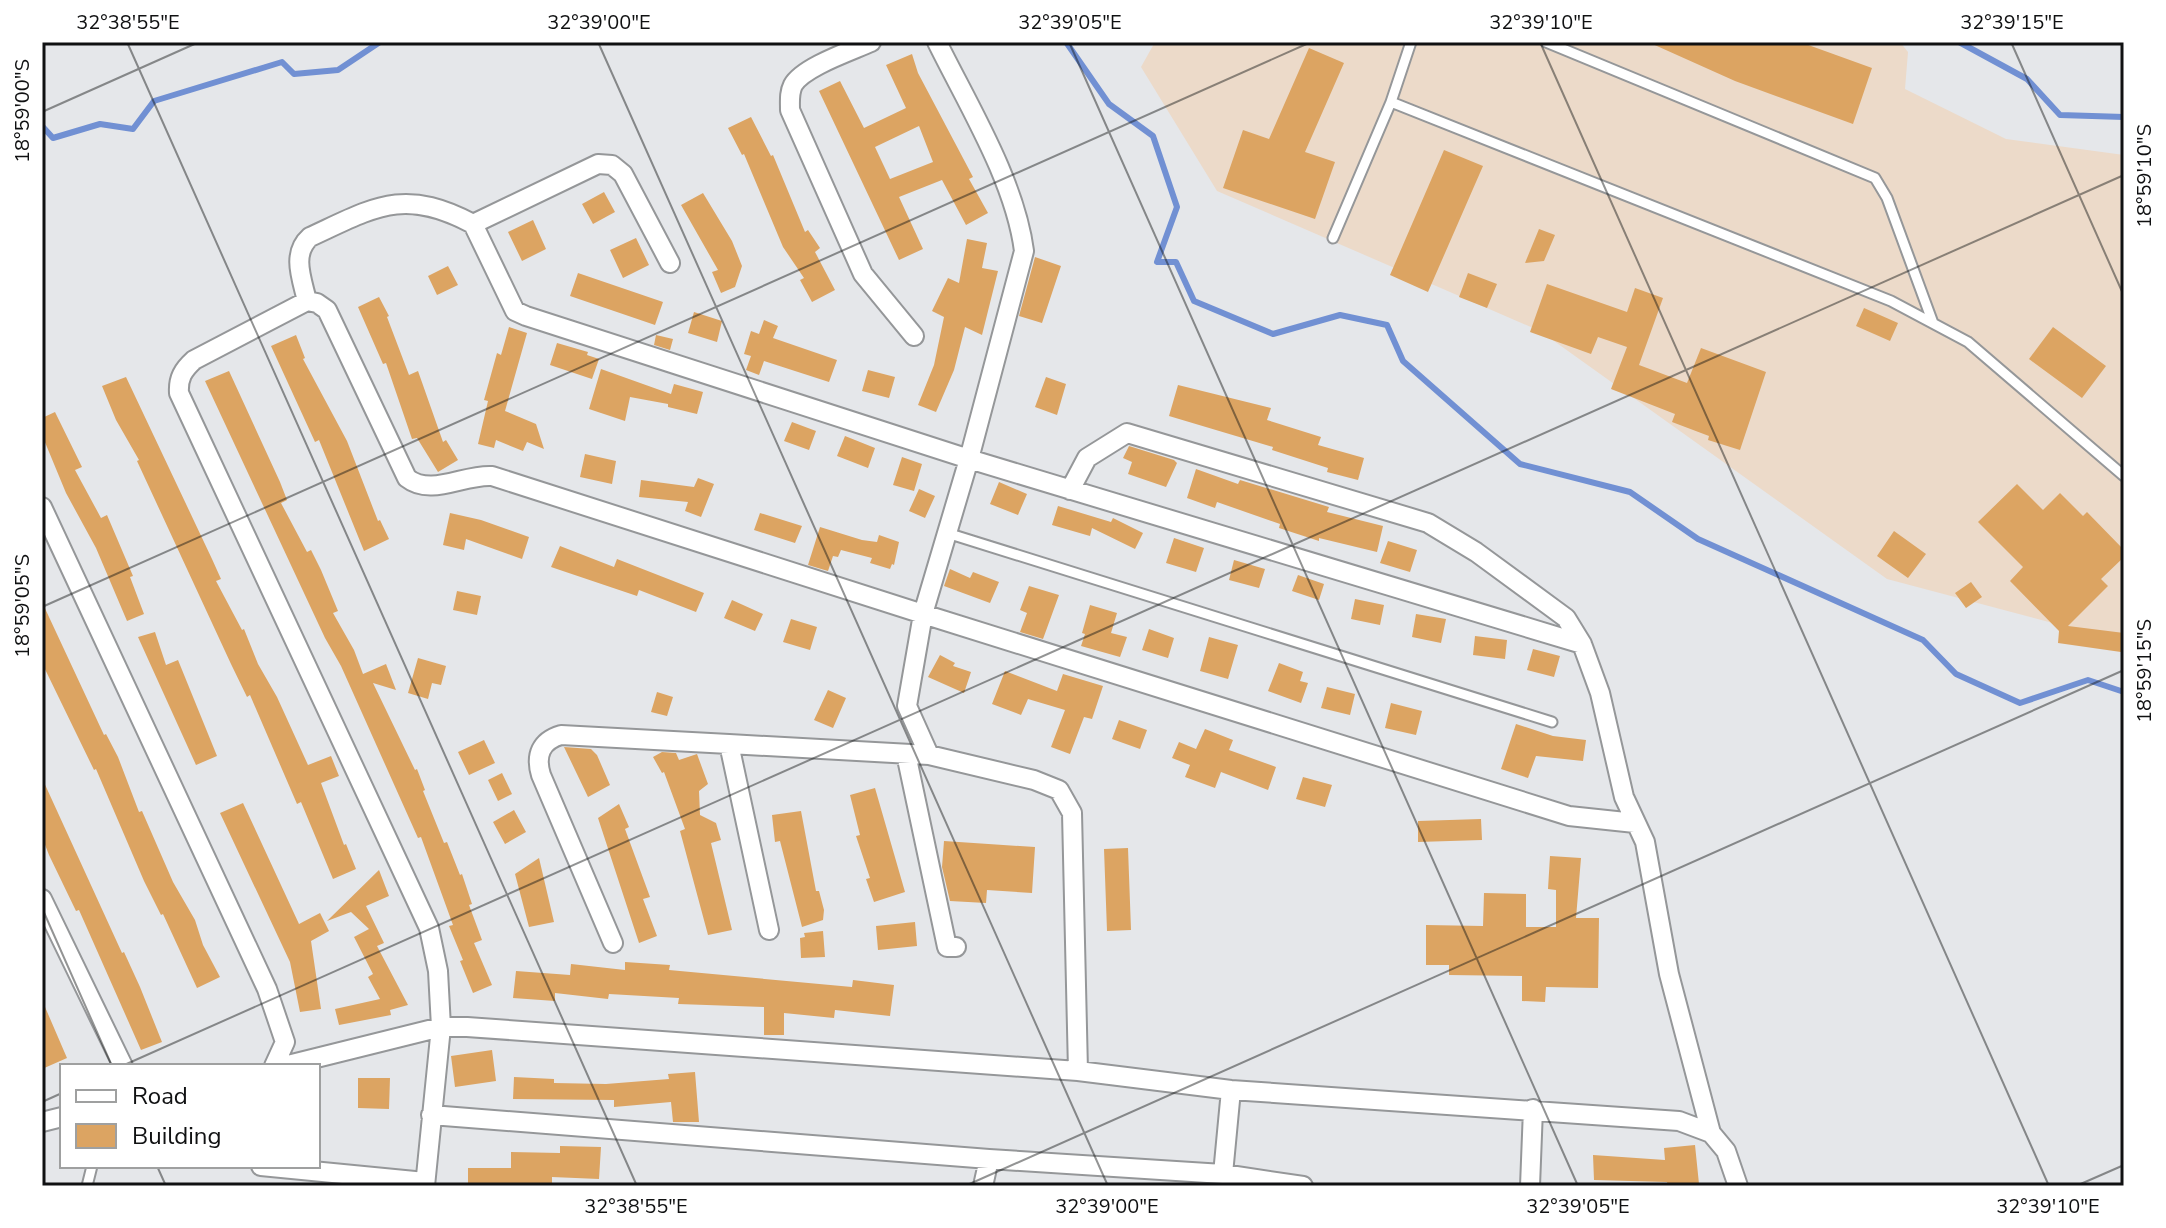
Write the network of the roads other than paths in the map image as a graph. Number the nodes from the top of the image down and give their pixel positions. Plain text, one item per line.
1 (871, 42) edge
2 (937, 42) edge
3 (1411, 42) edge
4 (1546, 42) edge
5 (1391, 102) junction
6 (473, 224) junction
7 (1333, 238) dead end
8 (670, 263) dead end
9 (307, 301) junction
10 (1933, 323) junction
11 (914, 336) dead end
12 (969, 459) junction
13 (2124, 476) edge
14 (1070, 490) junction
15 (42, 507) edge
16 (947, 533) junction
17 (923, 614) junction
18 (1582, 644) junction
19 (1552, 722) dead end
20 (729, 744) junction
21 (906, 754) junction
22 (929, 755) junction
23 (1635, 823) junction
24 (42, 899) edge
25 (769, 930) dead end
26 (613, 943) dead end
27 (956, 947) dead end
28 (441, 1027) junction
29 (122, 1064) edge
30 (275, 1064) edge
31 (292, 1064) edge
32 (1078, 1071) junction
33 (1231, 1090) junction
34 (1533, 1109) junction
35 (431, 1115) junction
36 (1711, 1133) junction
37 (989, 1159) junction
38 (279, 1168) edge
39 (1223, 1174) junction
40 (425, 1184) edge
41 (983, 1186) edge
42 (1303, 1186) edge
43 (1530, 1186) edge
44 (1738, 1186) edge

1 - 11 street
2 - 12 street
3 - 5 lane
4 - 10 lane
5 - 7 lane
5 - 10 lane
6 - 8 street
6 - 9 street
6 - 12 street
9 - 17 street
9 - 28 street
10 - 13 lane
12 - 14 street
12 - 16 street
14 - 18 street
14 - 18 street
15 - 30 street
16 - 17 street
16 - 19 lane
17 - 22 street
17 - 23 street
18 - 23 street
20 - 21 street
20 - 25 street
20 - 26 street
21 - 22 street
21 - 27 street
22 - 32 street
23 - 36 street
24 - 29 street
28 - 31 street
28 - 32 street
28 - 35 street
32 - 33 street
33 - 34 street
33 - 39 street
34 - 36 street
34 - 43 street
35 - 37 street
35 - 40 street
36 - 44 street
37 - 39 street
37 - 41 street
38 - 40 street
39 - 42 street

